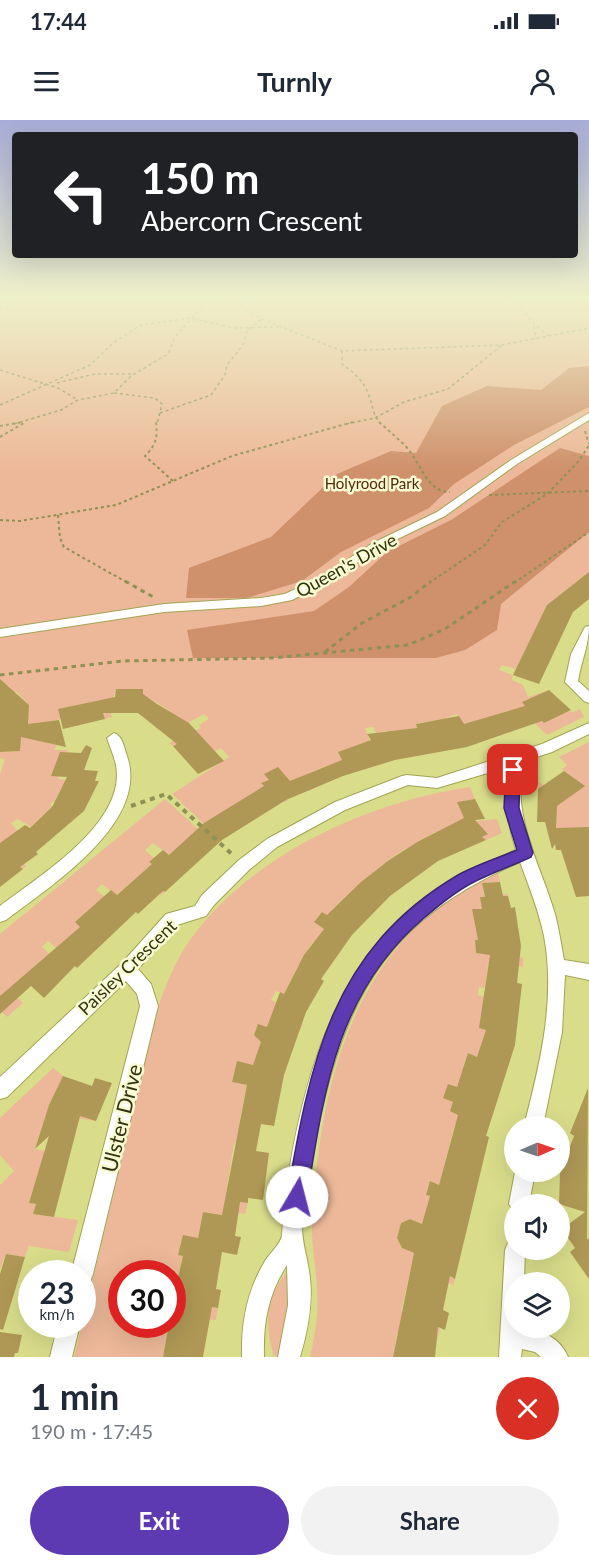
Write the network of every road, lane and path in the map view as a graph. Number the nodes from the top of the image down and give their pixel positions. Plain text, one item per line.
1 (101, 355) edge
2 (167, 355) edge
3 (235, 355) edge
4 (342, 355) edge
5 (490, 355) edge
6 (0, 370) edge
7 (133, 374) junction
8 (50, 385) junction
9 (114, 393) junction
10 (78, 400) junction
11 (0, 405) edge
12 (160, 412) junction
13 (375, 418) junction
14 (588, 420) edge
15 (30, 421) junction
16 (0, 426) edge
17 (578, 430) dead end
18 (0, 437) edge
19 (589, 445) edge
20 (173, 481) junction
21 (489, 488) dead end
22 (589, 491) edge
23 (469, 494) junction
24 (547, 494) junction
25 (58, 515) junction
26 (0, 520) edge
27 (589, 532) edge
28 (164, 608) junction
29 (589, 630) edge
30 (0, 633) edge
31 (324, 653) junction
32 (0, 675) edge
33 (589, 698) edge
34 (589, 728) edge
35 (114, 738) dead end
36 (516, 759) junction
37 (114, 812) junction
38 (526, 853) junction
39 (244, 865) junction
40 (0, 915) edge
41 (556, 966) junction
42 (127, 969) junction
43 (589, 972) edge
44 (0, 1090) edge
45 (536, 1116) edge
46 (292, 1242) junction
47 (86, 1260) edge
48 (515, 1260) edge
49 (66, 1338) edge
50 (511, 1346) edge
51 (61, 1357) edge
52 (254, 1357) edge
53 (289, 1357) edge
54 (557, 1357) edge

1 - 8 path
2 - 7 path
3 - 12 path
4 - 13 path
5 - 13 path
6 - 8 path
7 - 8 path
7 - 9 path
8 - 10 path
8 - 11 path
9 - 10 path
9 - 12 path
10 - 15 path
12 - 20 path
13 - 20 path
13 - 23 path
14 - 17 path
14 - 23 street, Queen's Drive
15 - 16 path
15 - 18 path
19 - 24 path
20 - 25 path
21 - 24 path
22 - 24 path
23 - 28 street, Queen's Drive
24 - 31 path
25 - 26 path
25 - 28 path
27 - 31 path
28 - 30 street, Queen's Drive
29 - 33 street
31 - 32 path
34 - 36 street, Paisley Crescent
35 - 37 street
36 - 38 street
36 - 39 street, Paisley Crescent
37 - 39 path
37 - 40 street
38 - 41 street
38 - 46 street
39 - 42 street, Paisley Crescent
41 - 43 street
41 - 45 street
42 - 44 street, Paisley Crescent
42 - 47 street, Ulster Drive
46 - 52 street
46 - 53 street
48 - 50 street
49 - 51 street
50 - 54 street

